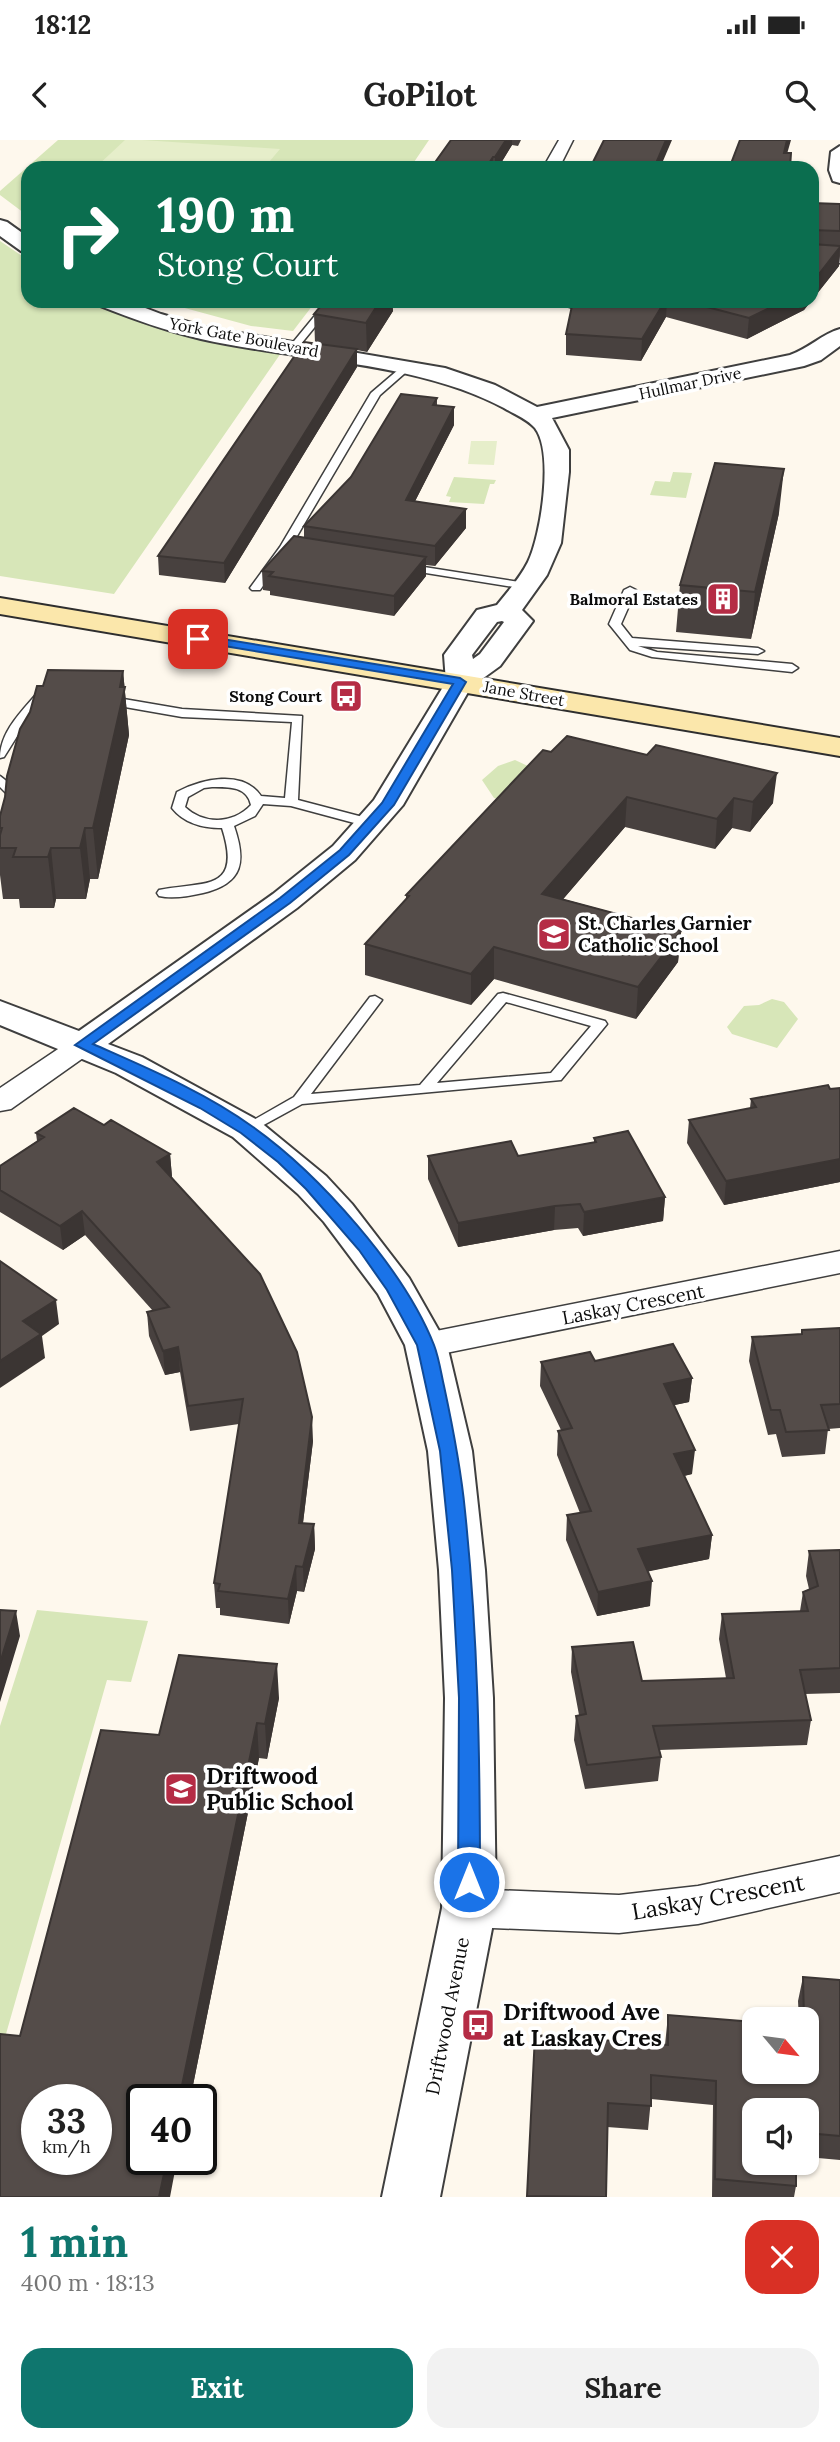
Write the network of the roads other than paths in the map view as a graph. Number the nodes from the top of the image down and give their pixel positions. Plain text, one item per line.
1 (566, 140) edge
2 (840, 152) edge
3 (555, 161) edge
4 (840, 177) edge
5 (0, 226) edge
6 (21, 242) edge
7 (819, 257) edge
8 (840, 258) edge
9 (126, 308) edge
10 (326, 308) edge
11 (840, 336) edge
12 (293, 348) junction
13 (814, 355) junction
14 (840, 363) edge
15 (408, 366) junction
16 (534, 415) junction
17 (285, 548) junction
18 (298, 550) edge
19 (389, 564) edge
20 (526, 586) junction
21 (256, 588) dead end
22 (630, 590) dead end
23 (0, 606) edge
24 (625, 641) junction
25 (758, 650) dead end
26 (792, 668) dead end
27 (460, 682) junction
28 (60, 693) edge
29 (87, 697) edge
30 (840, 747) edge
31 (0, 754) edge
32 (0, 780) edge
33 (10, 790) edge
34 (257, 800) junction
35 (291, 802) junction
36 (227, 823) junction
37 (373, 824) junction
38 (164, 893) dead end
39 (375, 1000) dead end
40 (0, 1012) edge
41 (83, 1045) junction
42 (424, 1089) junction
43 (299, 1100) junction
44 (0, 1102) edge
45 (246, 1129) junction
46 (840, 1262) edge
47 (426, 1345) junction
48 (840, 1874) edge
49 (469, 1908) junction
50 (411, 2197) edge

1 - 3 street
2 - 4 street
5 - 6 street
7 - 8 street
9 - 12 street, York Gate Boulevard
10 - 12 lane
11 - 13 street, Hullmar Drive
12 - 15 street, York Gate Boulevard
13 - 14 street
13 - 16 street, Hullmar Drive
15 - 16 street, York Gate Boulevard
15 - 17 lane
16 - 20 street, York Gate Boulevard
17 - 18 lane
17 - 21 lane
19 - 20 lane
20 - 27 street, York Gate Boulevard
22 - 24 lane
23 - 27 main road, Jane Street
24 - 25 lane
24 - 26 lane
27 - 30 main road, Jane Street
27 - 37 street
28 - 31 lane
29 - 35 lane
32 - 33 lane
34 - 35 lane
34 - 36 lane
34 - 36 lane
35 - 37 lane
36 - 38 lane
37 - 41 street
39 - 43 lane
40 - 41 street, Driftwood Avenue
41 - 44 street
41 - 45 street, Driftwood Avenue
42 - 42 lane
42 - 43 lane
43 - 45 lane
45 - 47 street, Driftwood Avenue
46 - 47 street, Laskay Crescent
47 - 49 street, Driftwood Avenue
48 - 49 street, Laskay Crescent
49 - 50 street, Driftwood Avenue

